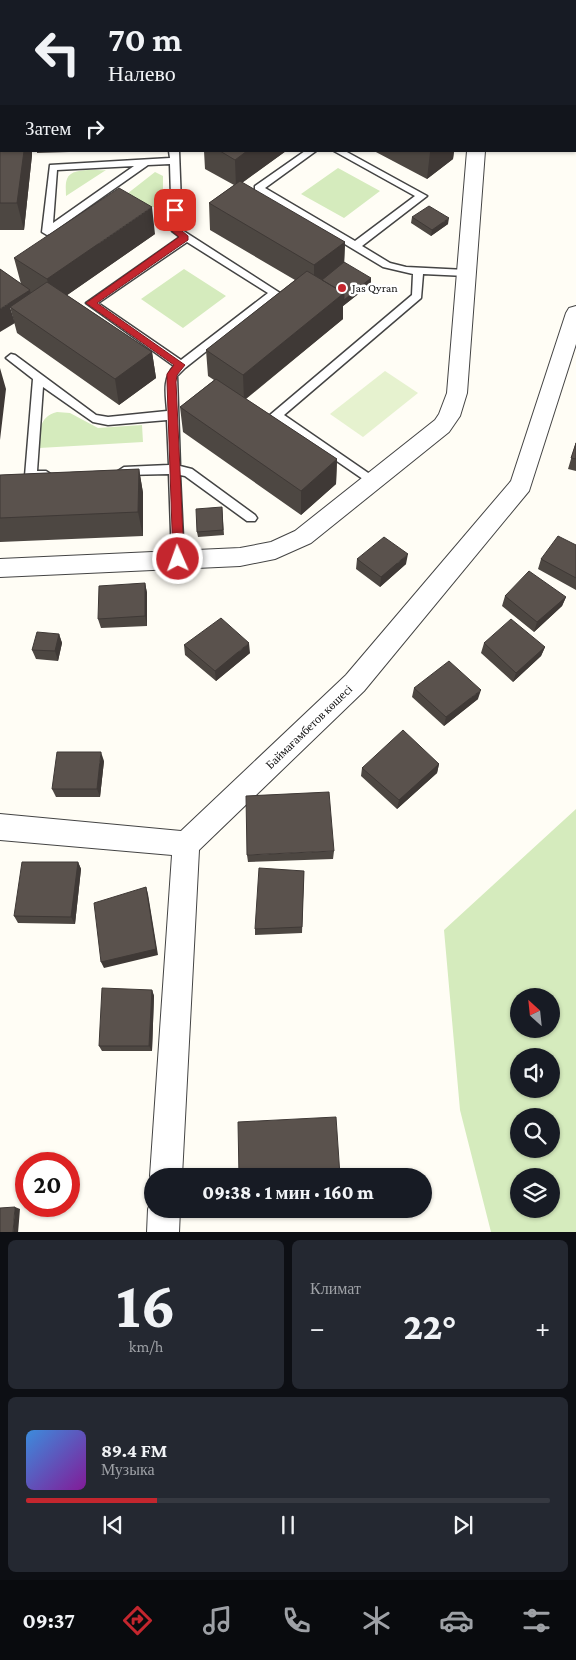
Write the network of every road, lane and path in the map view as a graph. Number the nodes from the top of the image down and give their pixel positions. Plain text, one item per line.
1 (311, 152) edge
2 (340, 152) edge
3 (476, 152) edge
4 (174, 156) edge
5 (146, 162) junction
6 (185, 238) junction
7 (355, 246) junction
8 (418, 271) junction
9 (466, 273) junction
10 (576, 313) edge
11 (11, 358) dead end
12 (181, 365) junction
13 (38, 378) junction
14 (173, 415) junction
15 (175, 469) junction
16 (113, 472) edge
17 (59, 474) edge
18 (373, 482) junction
19 (251, 518) dead end
20 (178, 559) junction
21 (0, 568) edge
22 (0, 827) edge
23 (186, 844) junction
24 (166, 1168) edge
25 (164, 1218) edge
26 (163, 1232) edge

1 - 7 lane
2 - 7 lane
3 - 9 street
4 - 5 lane
4 - 6 lane
5 - 5 lane
6 - 12 lane
6 - 12 lane
7 - 8 lane
8 - 9 lane
8 - 18 lane
9 - 18 street
10 - 23 street, Баймағамбетов көшесі
11 - 13 lane
12 - 14 lane
13 - 14 lane
13 - 17 lane
14 - 15 lane
15 - 16 lane
15 - 19 lane
15 - 20 lane
18 - 20 street
20 - 21 street
22 - 23 street
23 - 24 street
25 - 26 street

